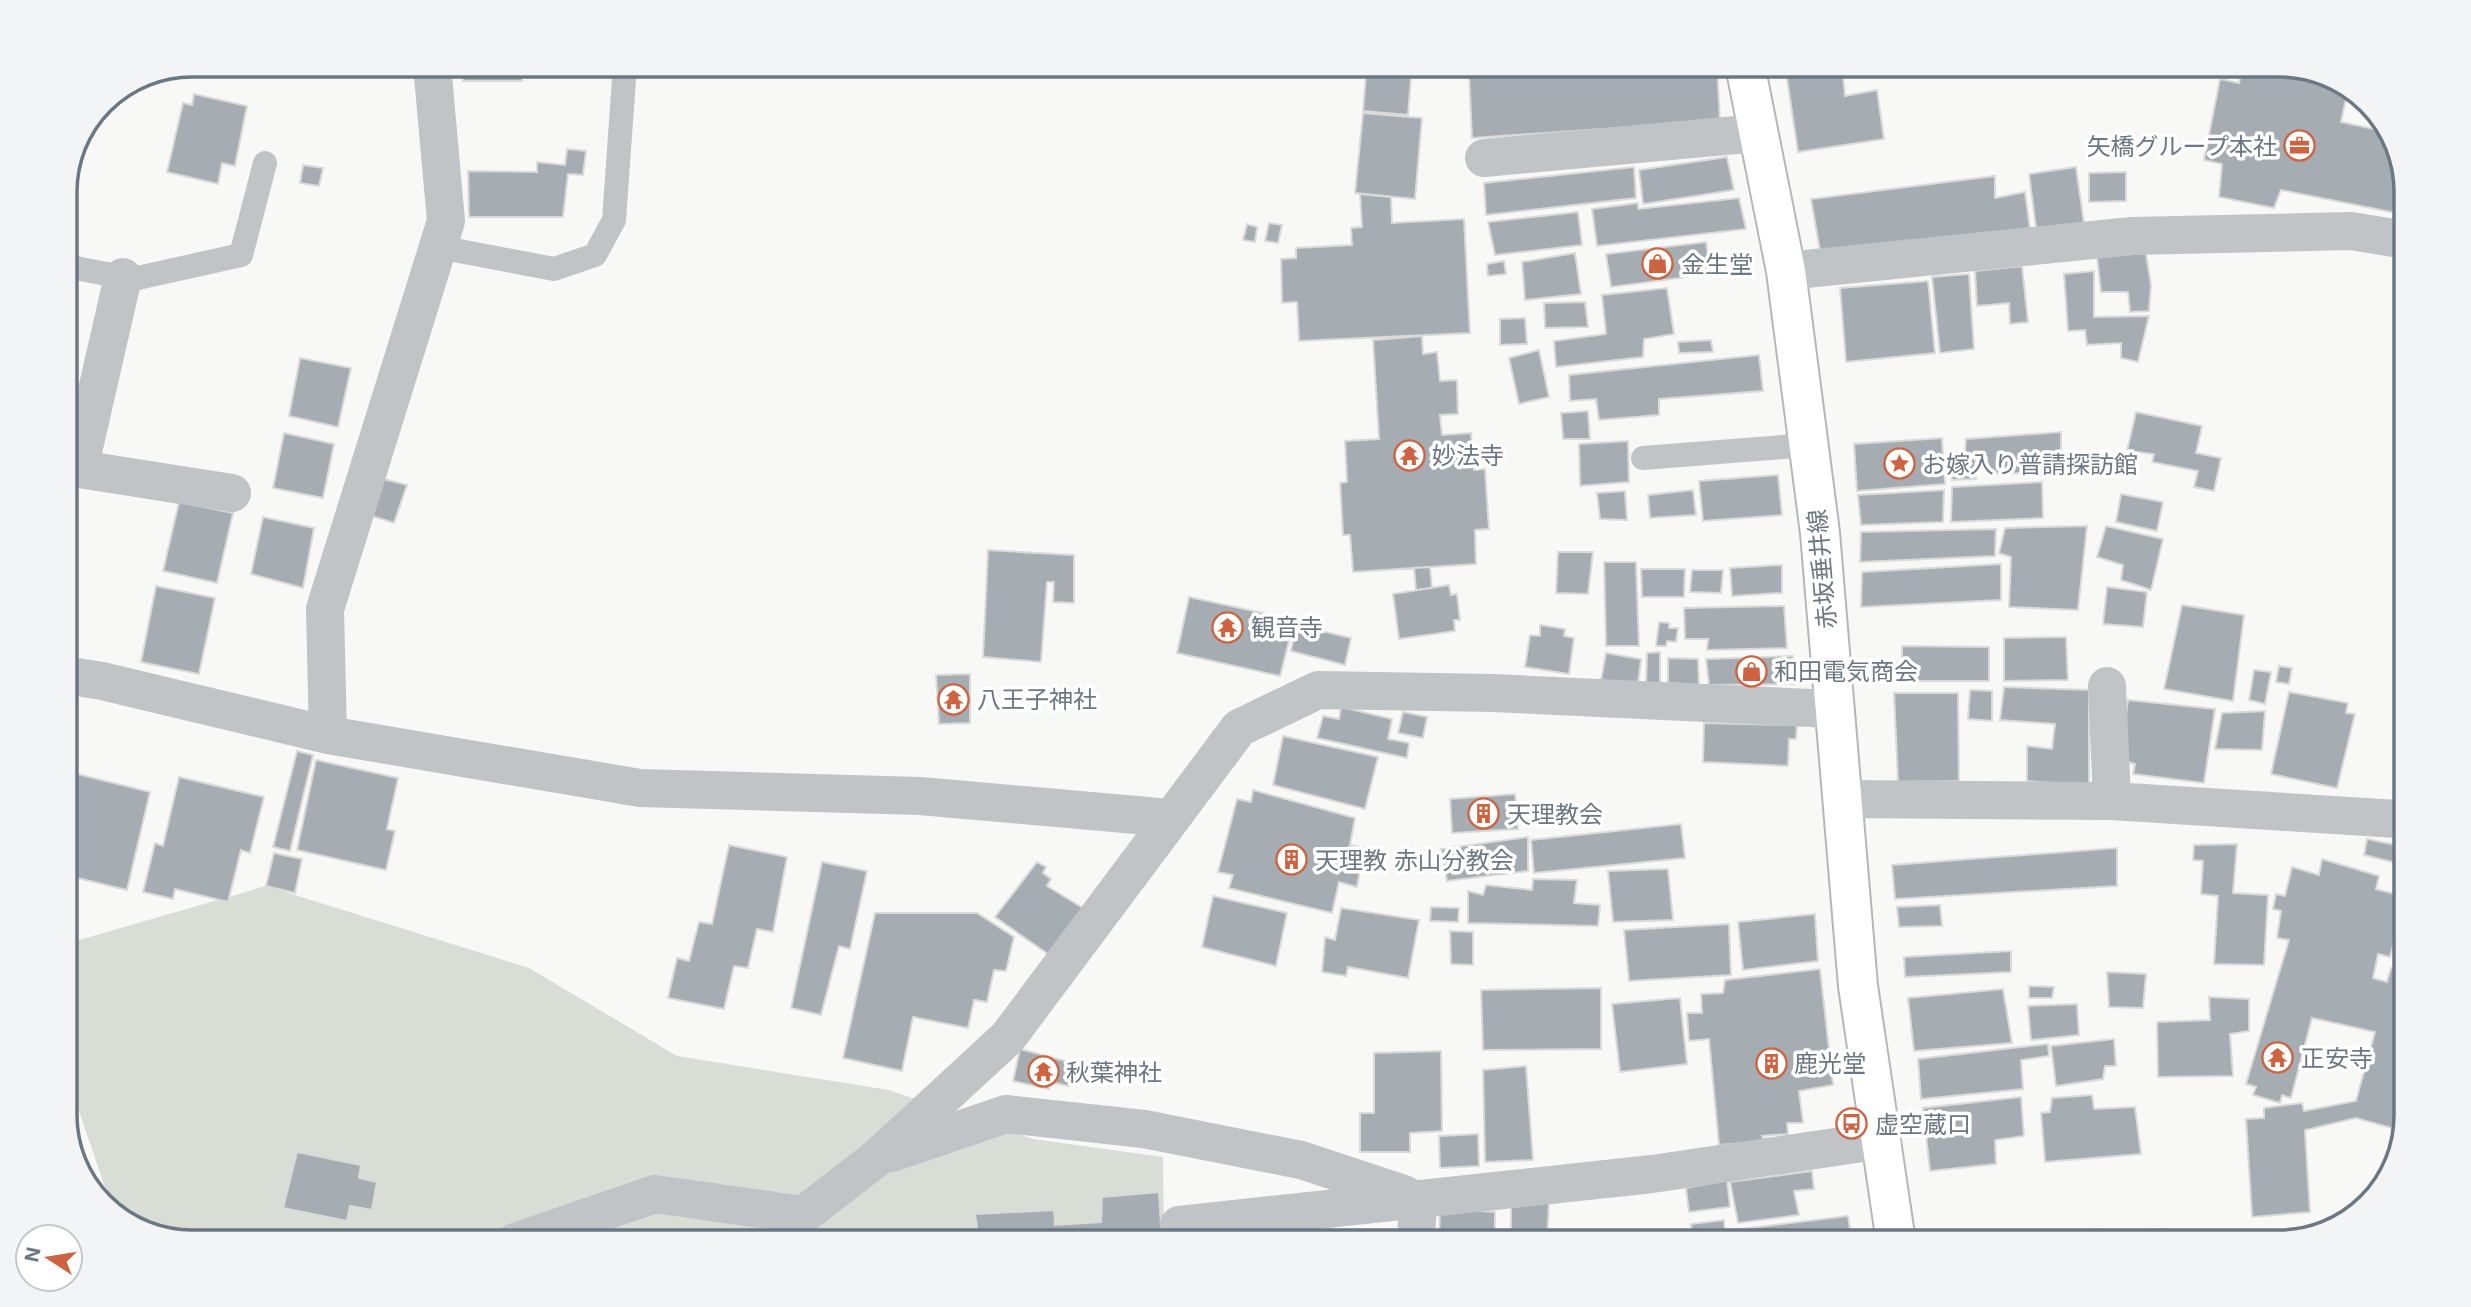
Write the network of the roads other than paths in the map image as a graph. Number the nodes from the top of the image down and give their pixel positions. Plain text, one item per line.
1 (433, 77) edge
2 (624, 77) edge
3 (1747, 77) edge
4 (1758, 133) junction
5 (1485, 158) dead end
6 (265, 163) dead end
7 (2394, 238) edge
8 (438, 247) junction
9 (77, 268) edge
10 (1786, 271) junction
11 (123, 277) junction
12 (1808, 445) junction
13 (77, 448) edge
14 (1643, 458) dead end
15 (77, 468) edge
16 (232, 493) dead end
17 (77, 678) edge
18 (2107, 686) dead end
19 (1833, 709) junction
20 (328, 735) junction
21 (1844, 799) junction
22 (2112, 801) junction
23 (2394, 813) edge
24 (1170, 818) junction
25 (1883, 1140) junction
26 (877, 1158) junction
27 (1418, 1199) junction
28 (1179, 1225) dead end
29 (794, 1228) edge
30 (550, 1230) edge
31 (1417, 1230) edge
32 (1894, 1230) edge

1 - 8 street
2 - 8 lane
3 - 4 main road, 赤坂垂井線
4 - 5 street
4 - 10 main road, 赤坂垂井線
6 - 11 lane
7 - 10 street
8 - 20 street
9 - 11 lane
10 - 12 main road, 赤坂垂井線
11 - 13 street
12 - 14 lane
12 - 19 main road, 赤坂垂井線
15 - 16 street
17 - 20 street
18 - 22 street
19 - 21 main road, 赤坂垂井線
19 - 24 street
20 - 24 street
21 - 22 street
21 - 25 main road, 赤坂垂井線
22 - 23 street
24 - 26 street
25 - 27 street
25 - 32 main road, 赤坂垂井線
26 - 27 street
26 - 29 street
27 - 28 street
27 - 31 street
29 - 30 street

